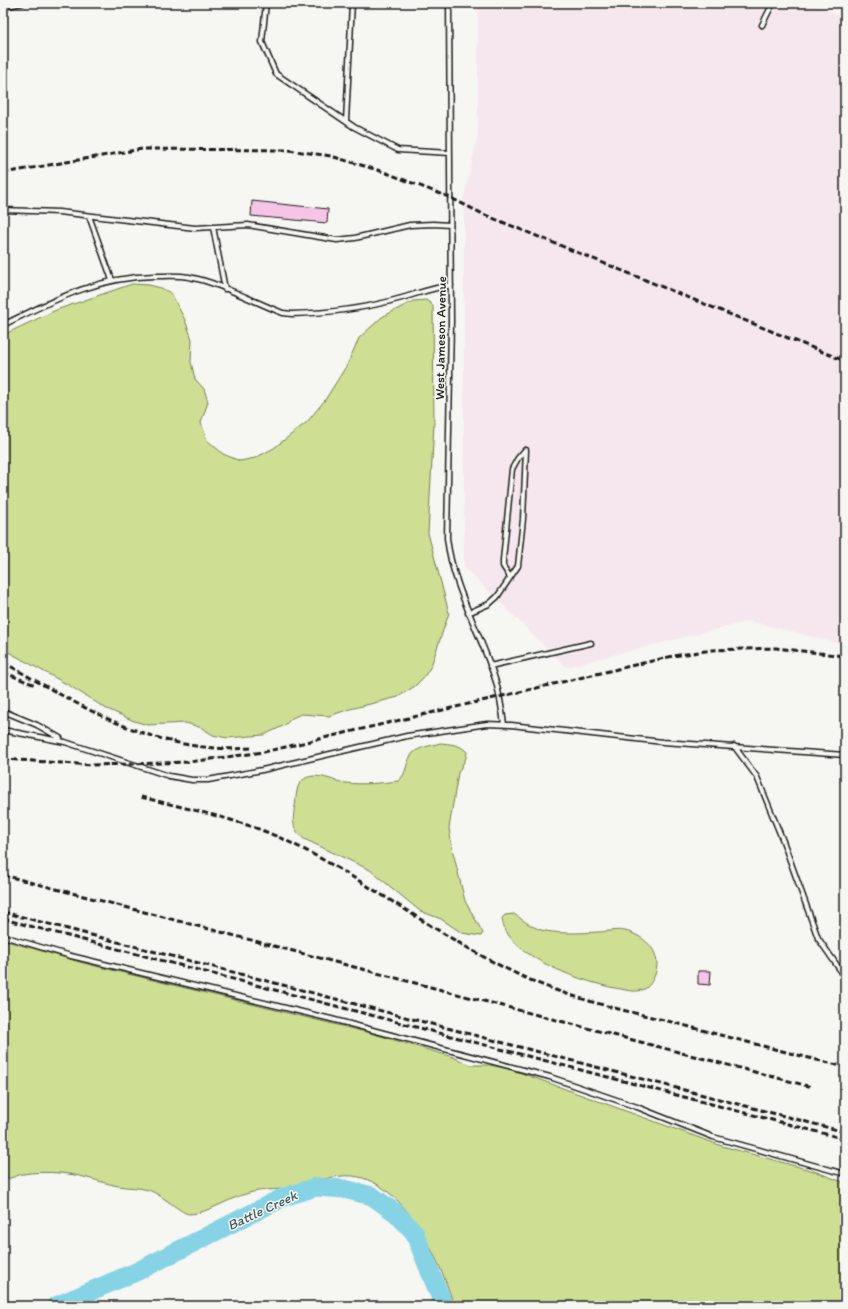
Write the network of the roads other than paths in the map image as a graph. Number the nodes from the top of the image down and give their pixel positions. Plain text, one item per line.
1 (22, 3) edge
2 (266, 3) edge
3 (352, 3) edge
4 (449, 3) edge
5 (773, 3) edge
6 (3, 7) edge
7 (762, 25) dead end
8 (346, 121) junction
9 (450, 153) junction
10 (3, 210) edge
11 (89, 216) junction
12 (450, 225) junction
13 (213, 227) junction
14 (112, 280) junction
15 (451, 285) junction
16 (225, 289) junction
17 (3, 325) edge
18 (510, 577) junction
19 (468, 613) junction
20 (591, 643) dead end
21 (490, 666) junction
22 (3, 711) edge
23 (504, 724) junction
24 (3, 730) edge
25 (66, 742) junction
26 (734, 746) junction
27 (845, 755) edge
28 (3, 936) edge
29 (845, 977) edge
30 (845, 1174) edge

1 - 6 lane
2 - 8 lane
3 - 8 lane
4 - 9 lane, West Jameson Avenue
5 - 7 lane
8 - 9 lane
9 - 12 lane, West Jameson Avenue
10 - 11 lane
11 - 13 lane
11 - 14 lane
12 - 13 lane
12 - 15 lane, West Jameson Avenue
13 - 16 lane
14 - 16 lane
14 - 17 lane
15 - 16 lane
15 - 19 lane, West Jameson Avenue
18 - 18 lane
18 - 19 lane
19 - 21 lane, West Jameson Avenue
20 - 21 lane
21 - 23 lane, West Jameson Avenue
22 - 25 lane
23 - 25 lane
23 - 26 lane
24 - 25 lane
26 - 27 lane
26 - 29 lane
28 - 30 lane

